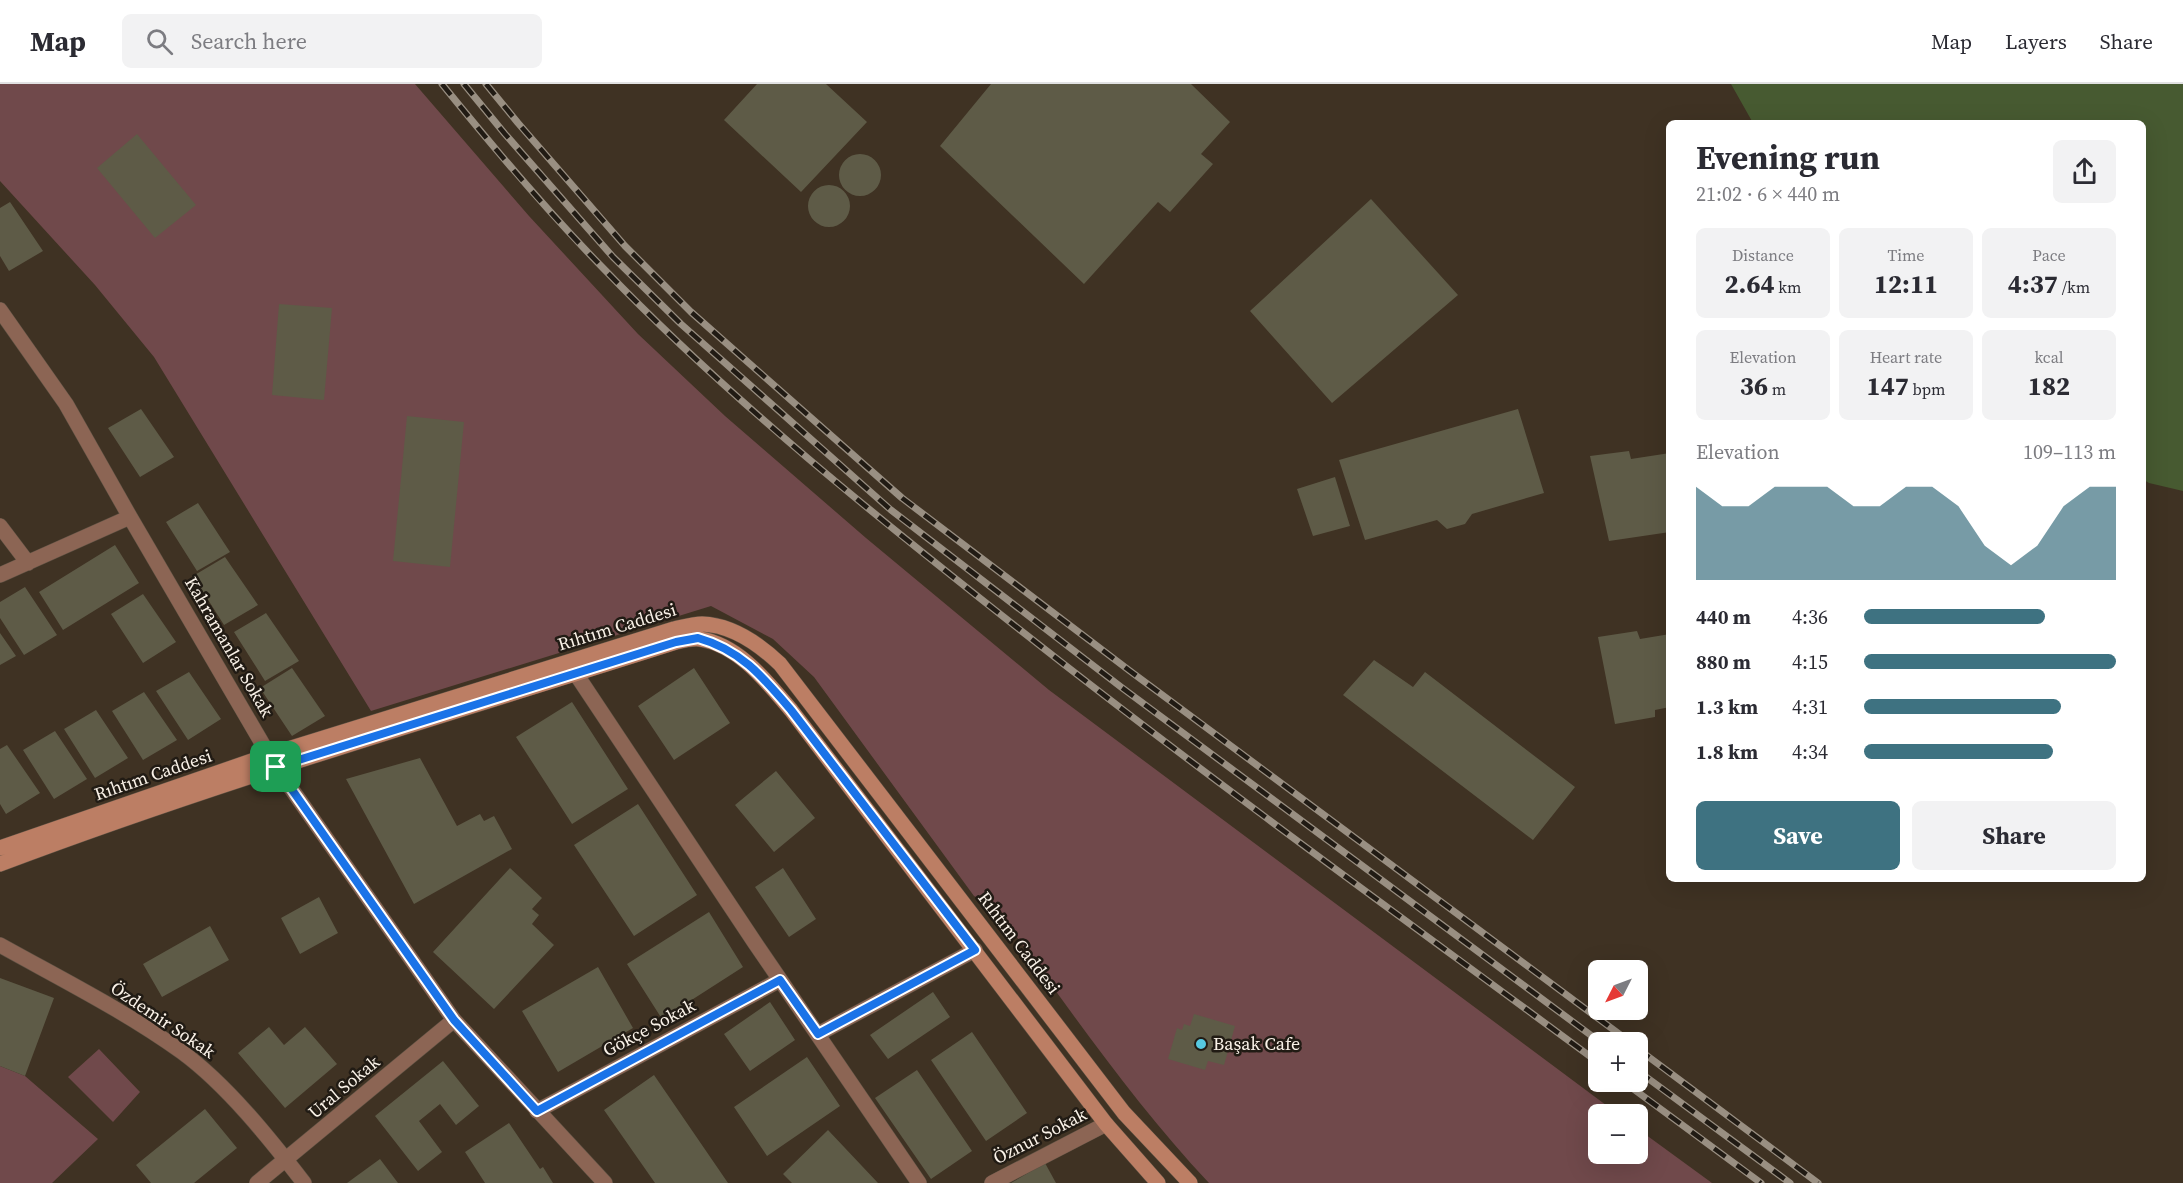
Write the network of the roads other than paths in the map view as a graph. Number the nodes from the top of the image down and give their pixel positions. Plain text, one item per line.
1 (0, 310) edge
2 (130, 517) junction
3 (0, 526) edge
4 (28, 563) junction
5 (0, 575) edge
6 (576, 674) junction
7 (272, 761) junction
8 (0, 848) edge
9 (0, 864) edge
10 (0, 945) edge
11 (975, 950) junction
12 (780, 980) junction
13 (454, 1020) junction
14 (818, 1034) junction
15 (537, 1111) junction
16 (1106, 1125) junction
17 (286, 1160) junction
18 (257, 1183) edge
19 (304, 1183) edge
20 (605, 1183) edge
21 (919, 1183) edge
22 (992, 1183) edge
23 (1158, 1183) edge
24 (1190, 1183) edge

1 - 2 street, Kahramanlar Sokak
2 - 4 street
2 - 7 street, Kahramanlar Sokak
3 - 4 street
4 - 5 street
6 - 7 main road, Rıhtım Caddesi
6 - 11 main road, Rıhtım Caddesi
6 - 12 street
7 - 8 main road, Rıhtım Caddesi
7 - 9 main road, Rıhtım Caddesi
7 - 13 street, Kahramanlar Sokak
7 - 24 main road, Rıhtım Caddesi
10 - 17 street, Özdemir Sokak
11 - 14 street
11 - 16 main road, Rıhtım Caddesi
12 - 14 street
12 - 15 street, Gökçe Sokak
13 - 15 street, Kahramanlar Sokak
13 - 17 street, Ural Sokak
14 - 21 street
15 - 20 street, Kahramanlar Sokak
16 - 22 street, Öznur Sokak
16 - 23 main road, Rıhtım Caddesi
17 - 18 street, Ural Sokak
17 - 19 street, Özdemir Sokak

